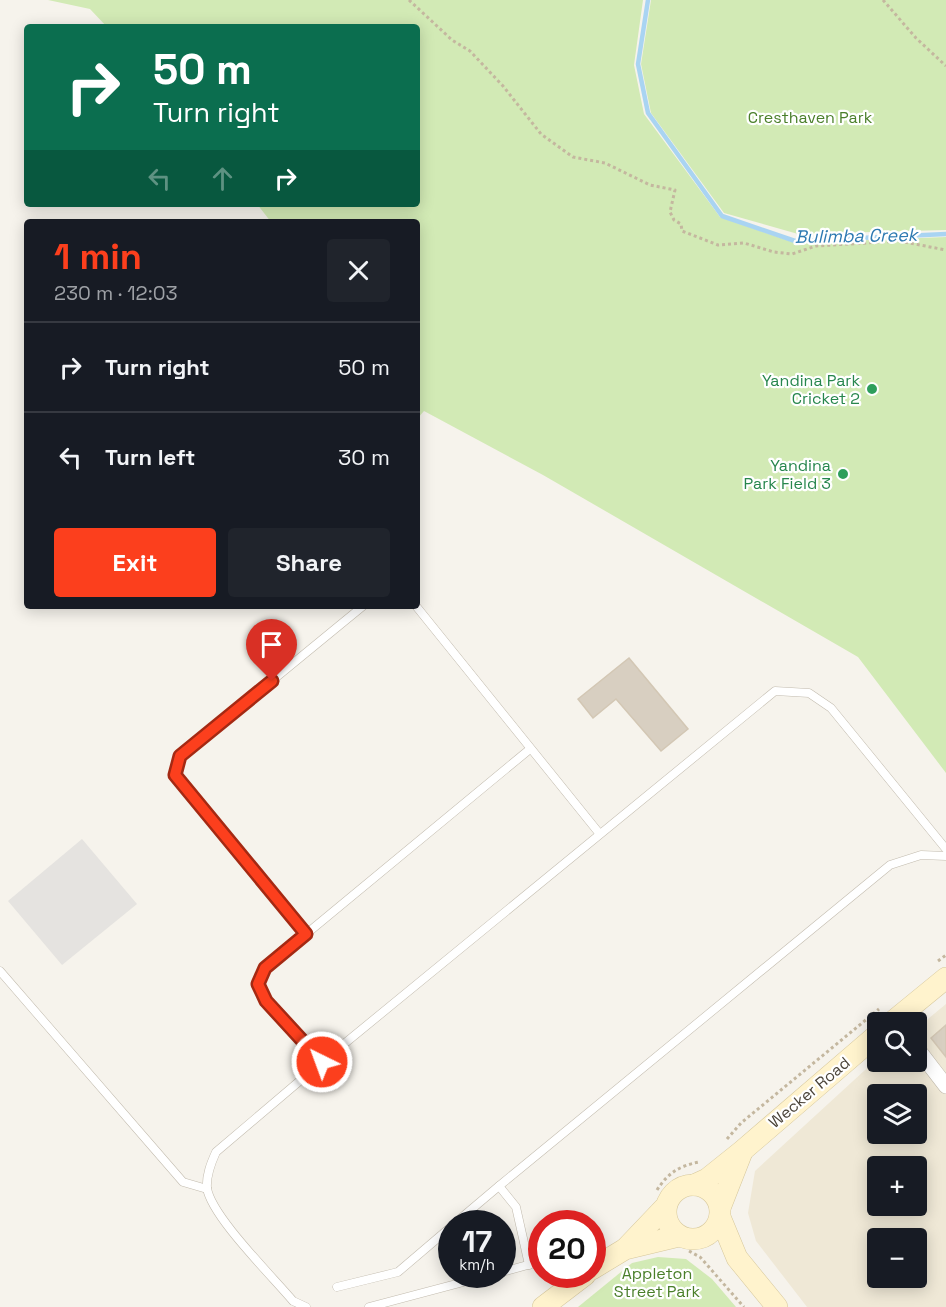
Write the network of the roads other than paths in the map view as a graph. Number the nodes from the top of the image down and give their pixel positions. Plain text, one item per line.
1 (359, 609) edge
2 (418, 609) edge
3 (530, 749) junction
4 (599, 833) junction
5 (946, 849) edge
6 (946, 856) edge
7 (306, 934) junction
8 (0, 971) edge
9 (946, 978) edge
10 (907, 1012) edge
11 (867, 1043) edge
12 (927, 1061) edge
13 (322, 1062) junction
14 (946, 1086) edge
15 (742, 1151) junction
16 (694, 1185) junction
17 (499, 1186) junction
18 (207, 1189) junction
19 (666, 1206) junction
20 (471, 1210) edge
21 (720, 1213) junction
22 (687, 1237) junction
23 (438, 1238) edge
24 (625, 1249) junction
25 (606, 1256) edge
26 (737, 1258) junction
27 (528, 1261) edge
28 (337, 1287) dead end
29 (441, 1288) edge
30 (568, 1288) edge
31 (306, 1307) edge
32 (369, 1307) edge
33 (543, 1307) edge
34 (777, 1307) edge

1 - 7 lane
2 - 3 lane
3 - 4 lane
3 - 7 lane
4 - 5 lane
4 - 13 lane
6 - 17 lane
7 - 13 lane
8 - 18 lane
9 - 10 street
11 - 15 street, Wecker Road
12 - 14 street
13 - 18 lane
15 - 16 street, Wecker Road
15 - 21 street, Wecker Road
16 - 19 street, Wecker Road
16 - 21 street
17 - 20 lane
17 - 27 lane
18 - 31 lane
19 - 22 street
19 - 24 street, Wecker Road
21 - 22 street, Wecker Road
21 - 26 street
22 - 24 street, Wecker Road
22 - 26 street
23 - 28 lane
24 - 25 street, Wecker Road
26 - 34 street
29 - 32 lane
30 - 33 street

